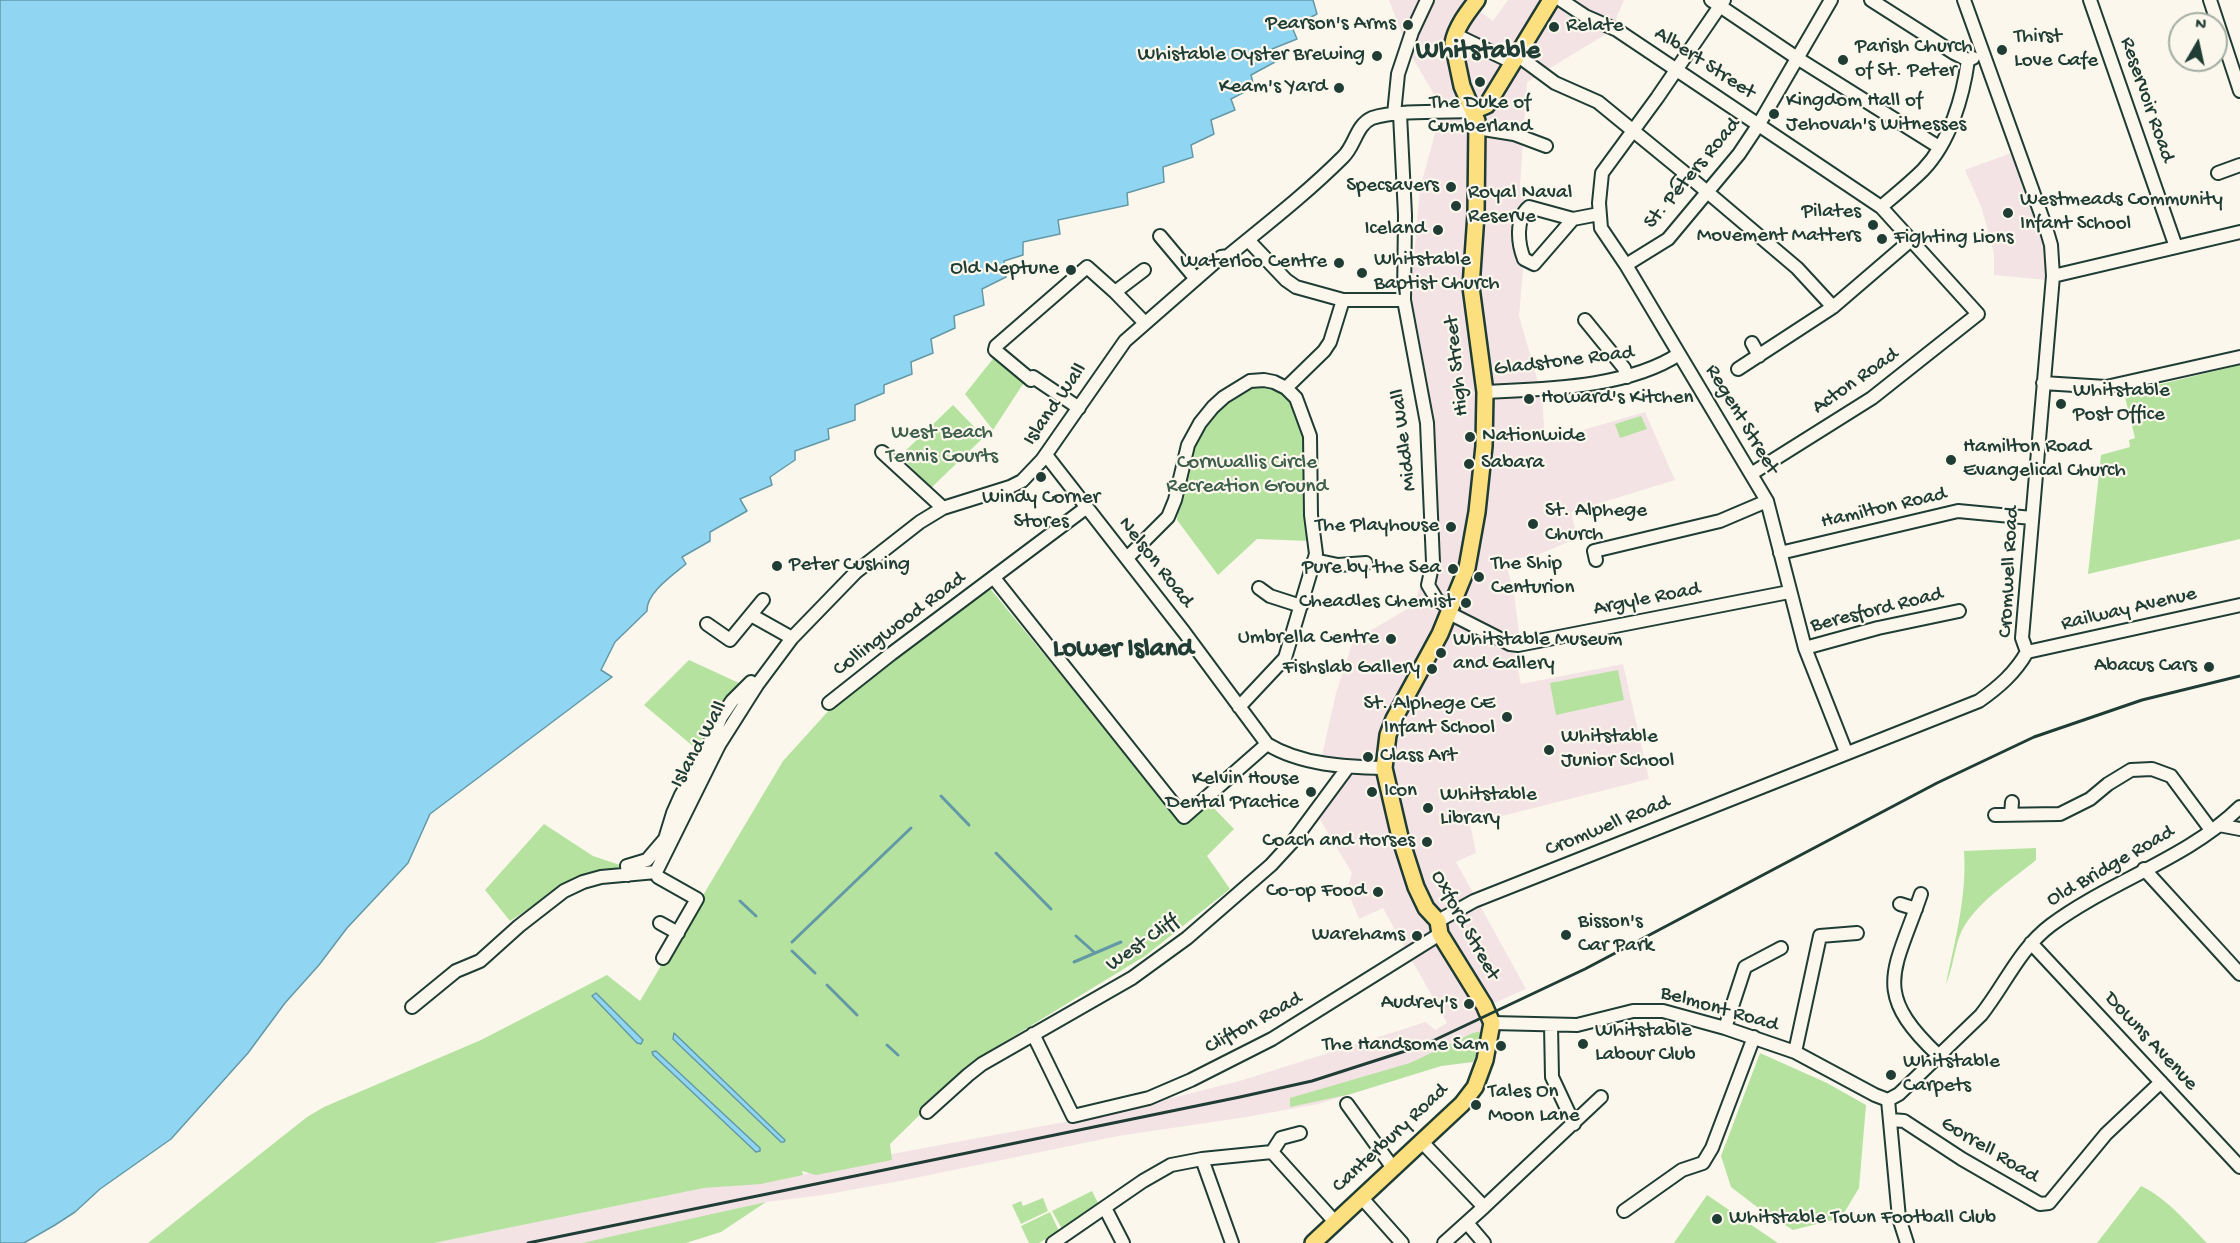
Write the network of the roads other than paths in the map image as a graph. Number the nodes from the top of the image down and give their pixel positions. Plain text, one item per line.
1 (1427, 0) edge
2 (1477, 0) edge
3 (1551, 0) edge
4 (1561, 0) edge
5 (1831, 0) edge
6 (1872, 0) edge
7 (1964, 0) edge
8 (2090, 0) edge
9 (2210, 0) edge
10 (1719, 2) edge
11 (1454, 37) junction
12 (1983, 54) junction
13 (1514, 58) junction
14 (1797, 58) junction
15 (1968, 60) junction
16 (1677, 69) junction
17 (2240, 92) edge
18 (1473, 111) junction
19 (1397, 114) junction
20 (1759, 124) junction
21 (1477, 128) junction
22 (1630, 133) junction
23 (1546, 146) dead end
24 (1939, 147) junction
25 (2240, 165) edge
26 (2218, 172) dead end
27 (1708, 192) junction
28 (1881, 207) junction
29 (1599, 214) junction
30 (1573, 219) junction
31 (2240, 232) edge
32 (1160, 236) dead end
33 (1248, 240) junction
34 (1911, 240) junction
35 (2176, 247) junction
36 (1626, 265) junction
37 (1144, 270) dead end
38 (2053, 276) junction
39 (1196, 279) junction
40 (1115, 292) junction
41 (1343, 300) junction
42 (1404, 300) junction
43 (1833, 307) junction
44 (1978, 314) joint
45 (1585, 320) dead end
46 (1145, 323) junction
47 (1752, 343) dead end
48 (1679, 354) junction
49 (1760, 356) junction
50 (2240, 357) edge
51 (1737, 369) dead end
52 (1627, 377) junction
53 (2043, 383) junction
54 (1286, 388) junction
55 (1485, 392) junction
56 (1079, 408) junction
57 (882, 452) dead end
58 (1046, 455) junction
59 (1751, 474) junction
60 (1767, 501) junction
61 (1087, 507) junction
62 (943, 508) junction
63 (2032, 518) junction
64 (1780, 553) junction
65 (1126, 558) junction
66 (1314, 560) junction
67 (1596, 560) dead end
68 (1366, 563) dead end
69 (994, 578) junction
70 (1259, 588) dead end
71 (1789, 592) junction
72 (763, 600) dead end
73 (2240, 604) edge
74 (1301, 606) junction
75 (1450, 611) junction
76 (1959, 611) dead end
77 (751, 615) junction
78 (707, 624) dead end
79 (792, 638) junction
80 (1805, 648) junction
81 (2027, 652) junction
82 (751, 682) dead end
83 (829, 703) dead end
84 (1239, 707) junction
85 (1267, 744) junction
86 (1846, 752) junction
87 (1348, 767) junction
88 (1384, 768) junction
89 (2240, 807) edge
90 (1995, 815) dead end
91 (2215, 827) junction
92 (2240, 829) edge
93 (2144, 869) junction
94 (656, 872) junction
95 (628, 875) junction
96 (1921, 894) dead end
97 (1900, 904) dead end
98 (1916, 909) junction
99 (660, 923) dead end
100 (1439, 928) junction
101 (678, 933) junction
102 (1857, 933) dead end
103 (2031, 943) junction
104 (1781, 948) dead end
105 (663, 958) dead end
106 (2240, 974) edge
107 (412, 1008) dead end
108 (1492, 1023) junction
109 (1551, 1025) junction
110 (1725, 1028) junction
111 (1033, 1034) junction
112 (1754, 1037) junction
113 (1795, 1052) junction
114 (1938, 1055) junction
115 (2161, 1082) junction
116 (1601, 1097) dead end
117 (1888, 1100) junction
118 (1347, 1104) dead end
119 (927, 1112) dead end
120 (1891, 1120) junction
121 (1574, 1125) junction
122 (1300, 1133) dead end
123 (1422, 1142) junction
124 (1272, 1152) junction
125 (1202, 1159) junction
126 (2240, 1167) edge
127 (1393, 1168) junction
128 (1361, 1197) junction
129 (1484, 1207) junction
130 (1105, 1208) junction
131 (1624, 1211) dead end
132 (1335, 1222) junction
133 (1467, 1223) junction
134 (1053, 1243) edge
135 (1123, 1243) edge
136 (1232, 1243) edge
137 (1313, 1243) edge
138 (1402, 1243) edge
139 (1444, 1243) edge
140 (1484, 1243) edge
141 (1906, 1243) edge

1 - 19 street, Middle Wall
2 - 11 main road
3 - 13 main road
4 - 16 street, Albert Street
5 - 14 street, St. Peters Road
6 - 15 street
7 - 12 street, Cromwell Road
8 - 35 street, Reservoir Road
9 - 17 street
10 - 14 street
10 - 16 street, Regent Street
11 - 13 street
11 - 18 main road, High Street
12 - 15 street
12 - 38 street, Cromwell Road
13 - 18 main road
13 - 22 street
14 - 20 street, St. Peters Road
14 - 24 street
15 - 24 street
16 - 20 street, Albert Street
16 - 22 street, Regent Street
18 - 19 street, Island Wall
18 - 21 main road, High Street
19 - 33 street, Island Wall
19 - 42 street, Middle Wall
20 - 27 street, St. Peters Road
20 - 28 street, Albert Street
21 - 23 street
21 - 55 main road, High Street
22 - 27 street
22 - 29 street, Regent Street
24 - 28 street
25 - 26 street
27 - 36 street, St. Peters Road
27 - 43 street
28 - 34 street, Albert Street
29 - 30 street
29 - 36 street, Regent Street
30 - 30 street
31 - 35 street
32 - 39 street
33 - 39 street, Island Wall
33 - 41 street
34 - 43 street
34 - 44 street, Albert Street
35 - 38 street
36 - 48 street, Regent Street
37 - 40 street
38 - 53 street, Cromwell Road
39 - 46 street, Island Wall
40 - 46 street
40 - 56 street
41 - 42 street
41 - 54 street
42 - 75 street, Middle Wall
43 - 49 street
44 - 59 street, Acton Road
45 - 52 street
46 - 56 street, Island Wall
47 - 49 street
48 - 52 street, Gladstone Road
48 - 59 street, Regent Street
49 - 51 street
50 - 53 street
52 - 55 street, Gladstone Road
53 - 63 street, Cromwell Road
54 - 65 street
54 - 66 street
55 - 75 main road, High Street
56 - 58 street, Island Wall
57 - 62 street
58 - 61 street, Nelson Road
58 - 62 street, Island Wall
59 - 60 street, Regent Street
60 - 64 street, Regent Street
60 - 67 street
61 - 65 street, Nelson Road
61 - 69 street, Collingwood Road
62 - 79 street, Island Wall
63 - 64 street, Hamilton Road
63 - 81 street, Cromwell Road
64 - 71 street, Regent Street
65 - 84 street, Nelson Road
66 - 68 street
66 - 74 street
69 - 83 street, Collingwood Road
69 - 85 street, Collingwood Road
70 - 74 street
71 - 75 street, Argyle Road
71 - 80 street, Regent Street
72 - 77 street
73 - 81 street, Railway Avenue
74 - 84 street
75 - 88 main road, Oxford Street
76 - 80 street, Beresford Road
77 - 78 street
77 - 79 street
79 - 94 street, Island Wall
80 - 86 street, Regent Street
81 - 86 street, Cromwell Road
82 - 95 street
84 - 85 street, Nelson Road
85 - 87 street, Nelson Road
86 - 100 street, Cromwell Road
87 - 88 street, Nelson Road
87 - 111 street, West Cliff
88 - 100 main road, Oxford Street
89 - 91 street, Old Bridge Road
90 - 91 street
91 - 92 street
91 - 93 street, Old Bridge Road
93 - 103 street, Old Bridge Road
93 - 106 street
94 - 95 street
94 - 101 street
95 - 107 street
96 - 98 street
97 - 98 street
98 - 114 street
99 - 101 street
100 - 108 main road, Oxford Street
100 - 111 street, Clifton Road
101 - 105 street
102 - 113 street
103 - 114 street, Old Bridge Road
103 - 115 street, Downs Avenue
104 - 110 street
108 - 109 street, Belmont Road
108 - 123 main road, Canterbury Road
109 - 110 street, Belmont Road
109 - 121 street
110 - 112 street, Belmont Road
111 - 119 street, West Cliff
112 - 113 street, Belmont Road
112 - 131 street
113 - 117 street, Belmont Road
114 - 117 street, Old Bridge Road
115 - 120 street, Gorrell Road
115 - 126 street, Downs Avenue
116 - 121 street
117 - 120 street
118 - 127 street
120 - 141 street
121 - 129 street
122 - 124 street
123 - 127 main road, Canterbury Road
123 - 129 street
124 - 125 street
124 - 132 street
125 - 130 street
125 - 136 street
127 - 128 main road, Canterbury Road
128 - 132 main road, Canterbury Road
128 - 138 street
129 - 133 street
130 - 134 street
130 - 135 street
132 - 137 main road, Canterbury Road
133 - 139 street
133 - 140 street

